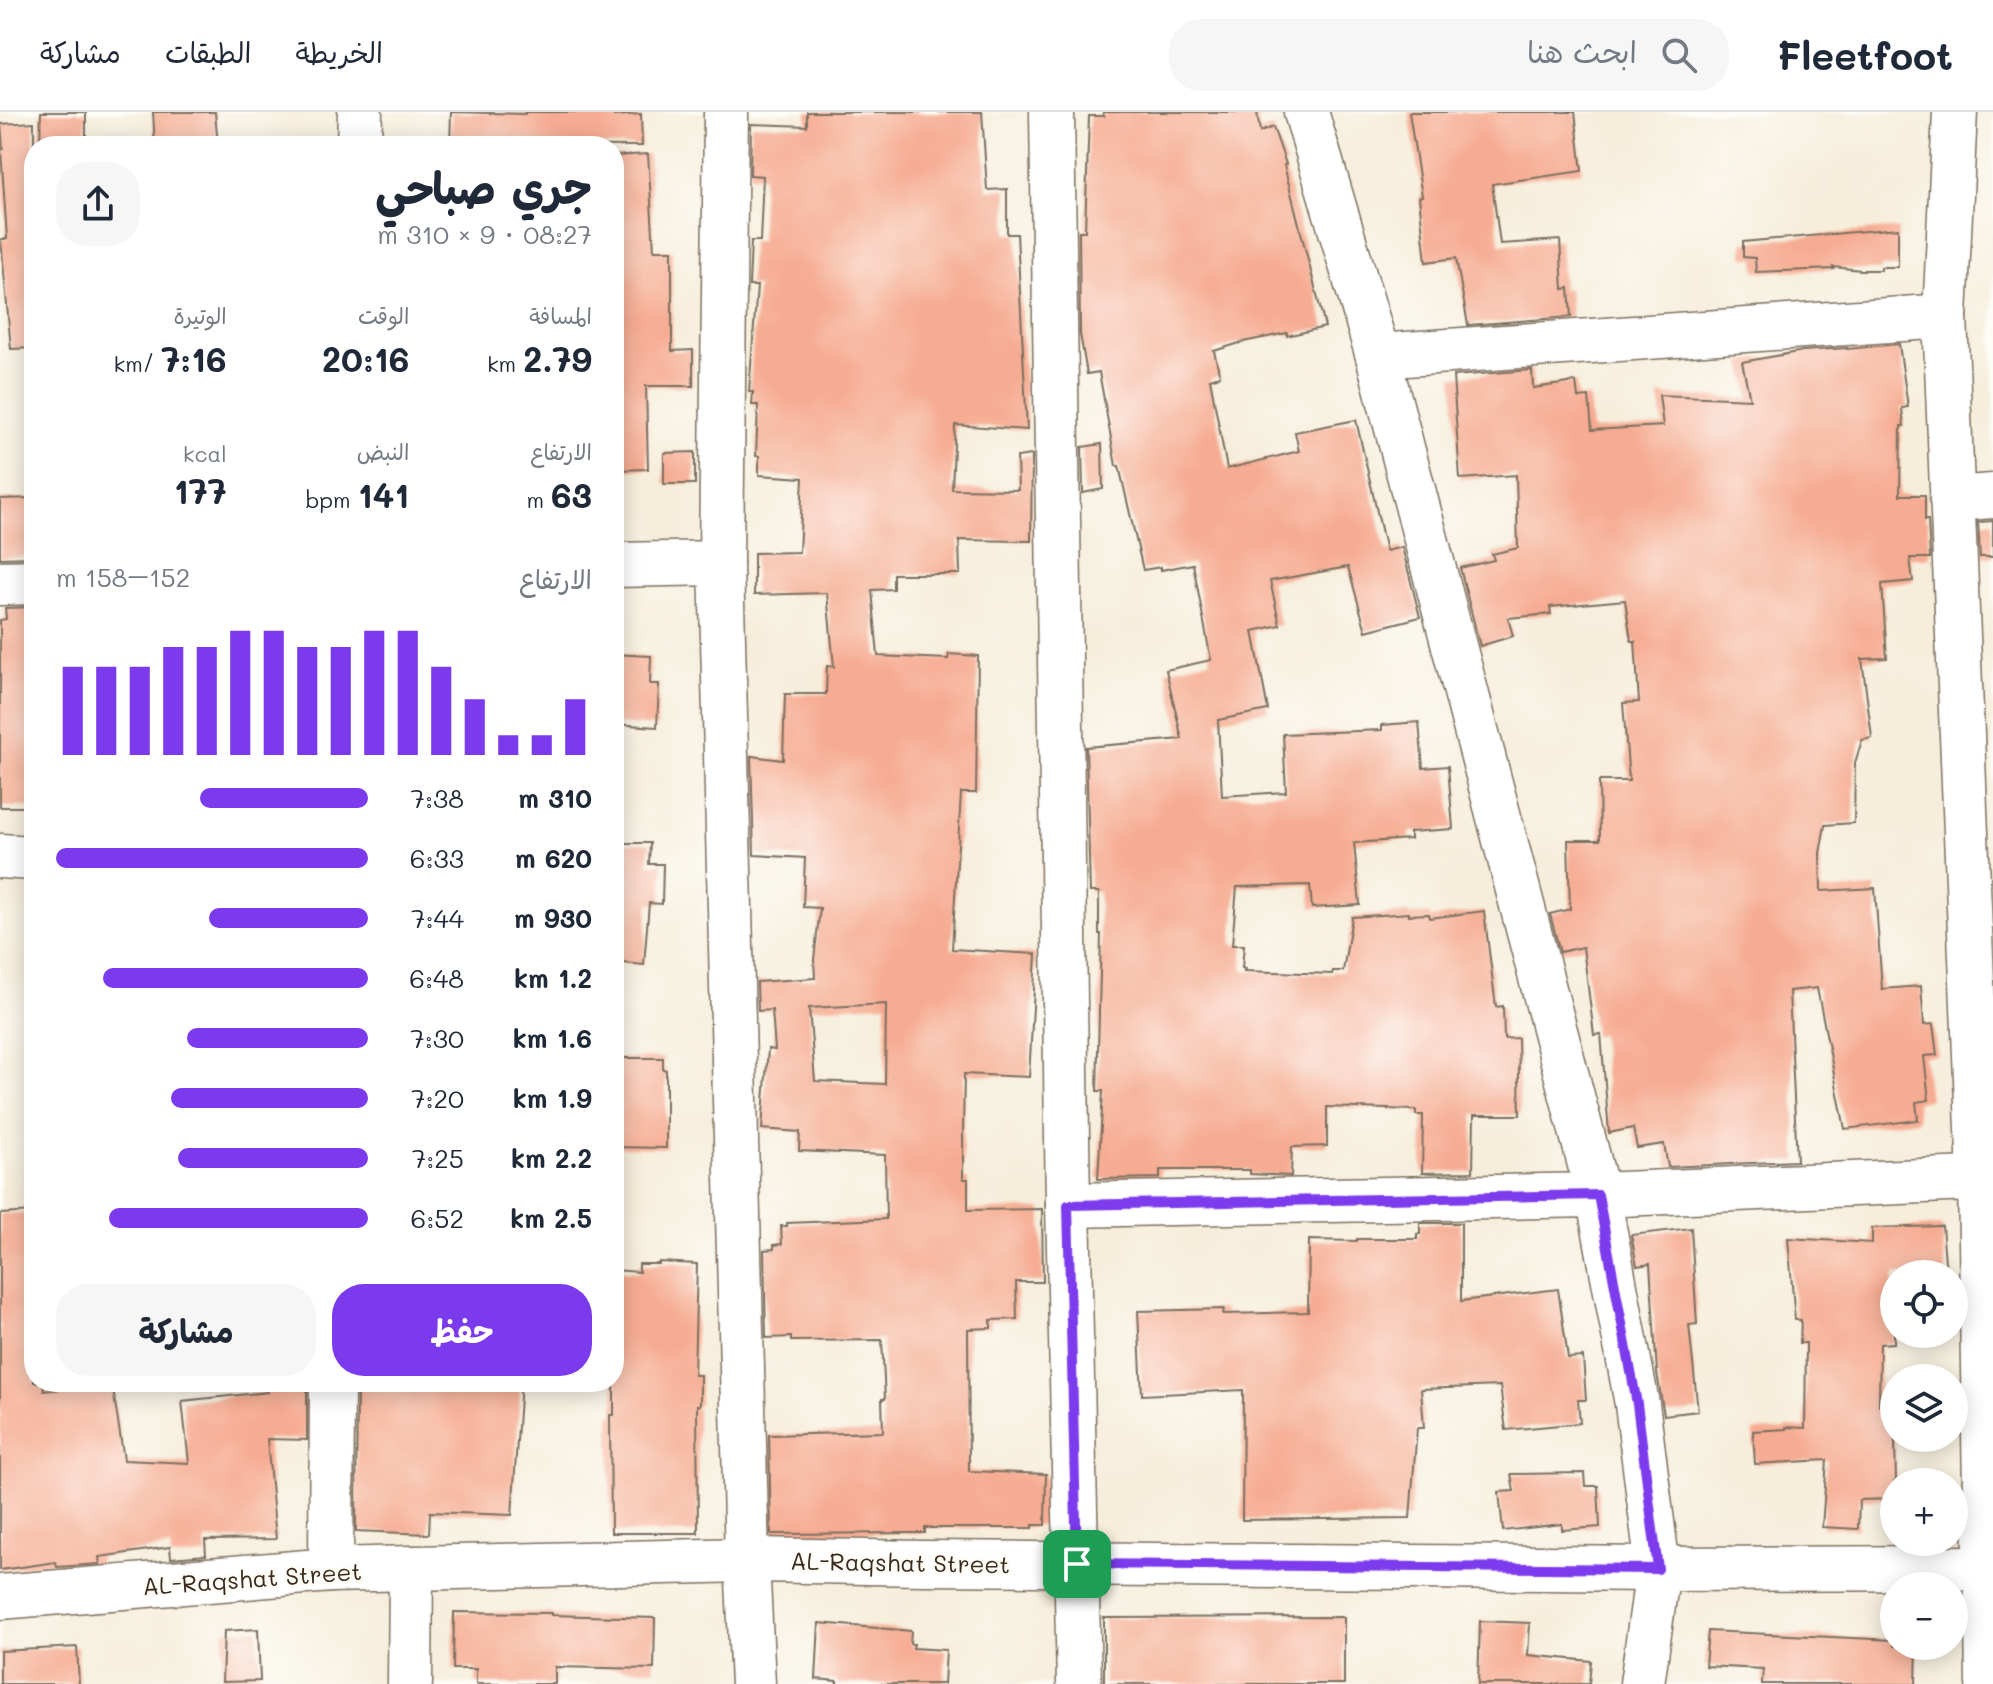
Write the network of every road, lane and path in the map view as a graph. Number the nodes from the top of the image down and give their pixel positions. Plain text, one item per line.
1 (360, 112) edge
2 (726, 112) edge
3 (1052, 112) edge
4 (1306, 112) edge
5 (1955, 112) edge
6 (359, 136) edge
7 (1945, 316) junction
8 (1378, 356) junction
9 (1972, 498) edge
10 (721, 563) junction
11 (624, 565) edge
12 (24, 582) edge
13 (0, 583) edge
14 (0, 856) edge
15 (24, 857) edge
16 (1986, 1178) edge
17 (1598, 1195) junction
18 (1068, 1205) junction
19 (332, 1392) edge
20 (747, 1560) junction
21 (1077, 1564) junction
22 (411, 1568) junction
23 (1990, 1568) edge
24 (1658, 1569) junction
25 (331, 1570) junction
26 (0, 1597) edge
27 (410, 1684) edge
28 (753, 1684) edge
29 (1079, 1684) edge
30 (1642, 1684) edge
31 (1988, 1684) edge

1 - 6 street
2 - 10 street
3 - 18 street
4 - 8 street
5 - 7 street
7 - 8 street
7 - 9 street
8 - 17 street
9 - 16 street
10 - 11 street
10 - 20 street
12 - 13 street
14 - 15 street
16 - 17 street
16 - 23 street
17 - 18 street
17 - 24 street
18 - 21 street
19 - 25 street
20 - 21 street, AL-Raqshat Street
20 - 22 street, AL-Raqshat Street
20 - 28 street
21 - 24 street, AL-Raqshat Street
21 - 29 street
22 - 25 street, AL-Raqshat Street
22 - 27 street
23 - 24 street, AL-Raqshat Street
23 - 31 street
24 - 30 street
25 - 26 street, AL-Raqshat Street

